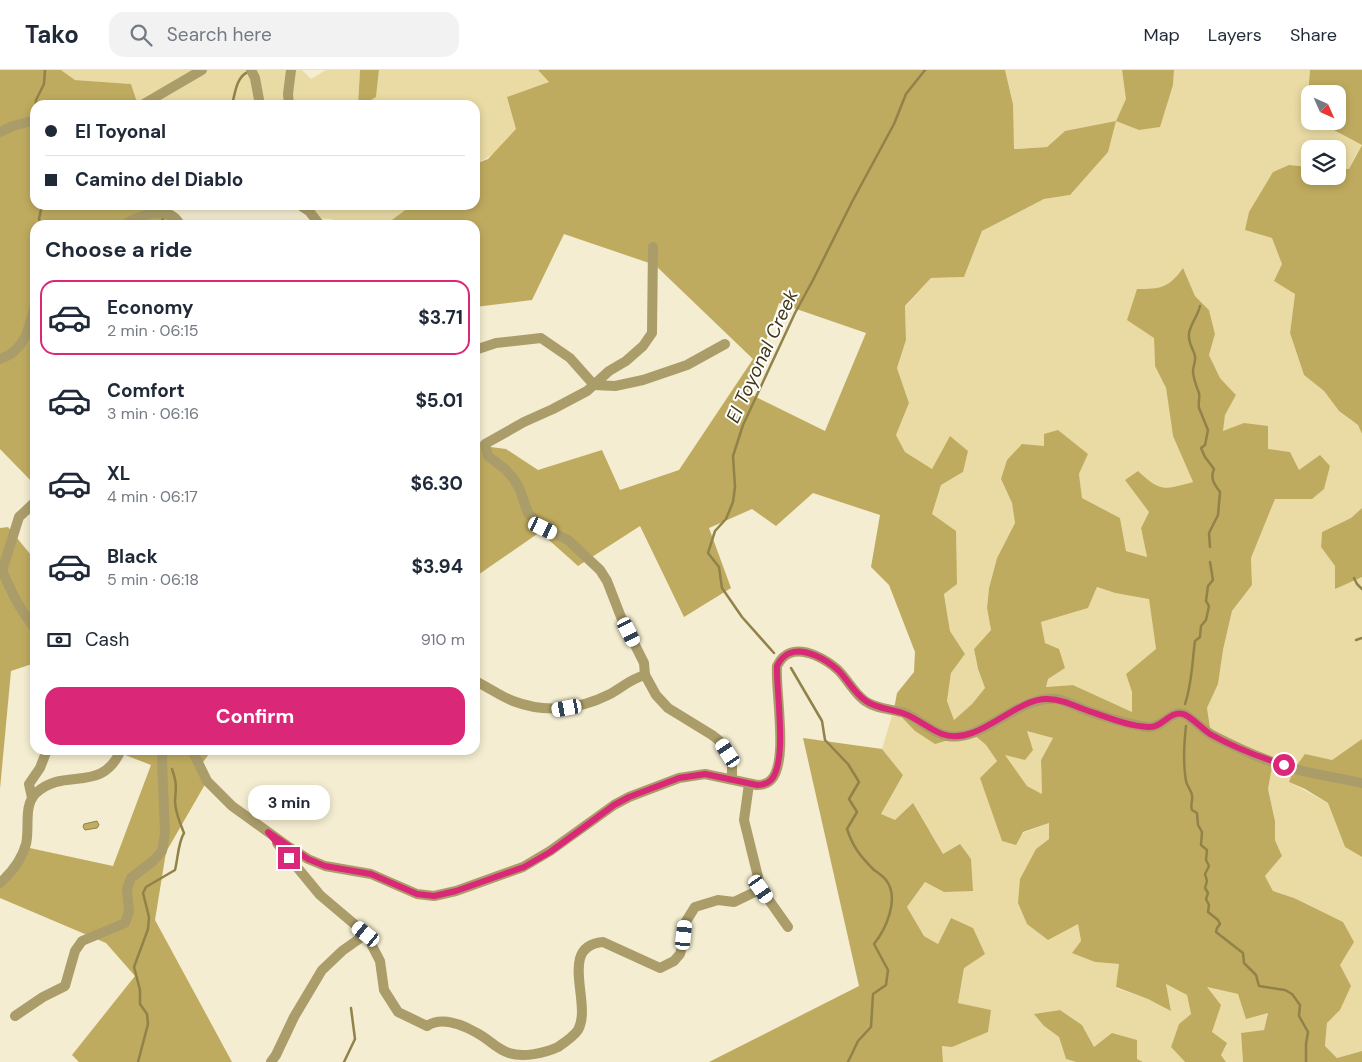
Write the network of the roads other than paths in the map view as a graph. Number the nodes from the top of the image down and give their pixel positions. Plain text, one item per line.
1 (202, 70) edge
2 (251, 70) edge
3 (291, 70) edge
4 (151, 100) edge
5 (259, 100) edge
6 (289, 100) edge
7 (30, 121) edge
8 (0, 132) edge
9 (307, 210) edge
10 (134, 220) edge
11 (176, 220) edge
12 (316, 220) edge
13 (653, 247) dead end
14 (30, 324) edge
15 (725, 344) dead end
16 (480, 348) edge
17 (0, 359) edge
18 (594, 385) junction
19 (30, 506) edge
20 (1, 568) edge
21 (30, 622) edge
22 (645, 675) junction
23 (480, 684) edge
24 (45, 755) edge
25 (118, 755) edge
26 (162, 755) edge
27 (194, 755) edge
28 (732, 779) junction
29 (1362, 783) edge
30 (749, 784) junction
31 (32, 798) junction
32 (268, 832) junction
33 (0, 883) edge
34 (761, 889) junction
35 (788, 927) dead end
36 (366, 934) junction
37 (15, 1016) dead end
38 (271, 1062) edge

1 - 4 street
2 - 5 street
3 - 6 street
7 - 8 street
9 - 12 street
10 - 11 street
13 - 18 street
14 - 17 street
15 - 18 street
16 - 18 street
18 - 22 street
19 - 20 street
20 - 21 street
22 - 23 street
22 - 28 street
24 - 31 street
25 - 31 street
26 - 37 street
27 - 32 street
28 - 30 street
28 - 32 street
29 - 30 street
30 - 34 street
31 - 33 street
32 - 36 street
34 - 35 street
34 - 36 street
36 - 38 street

